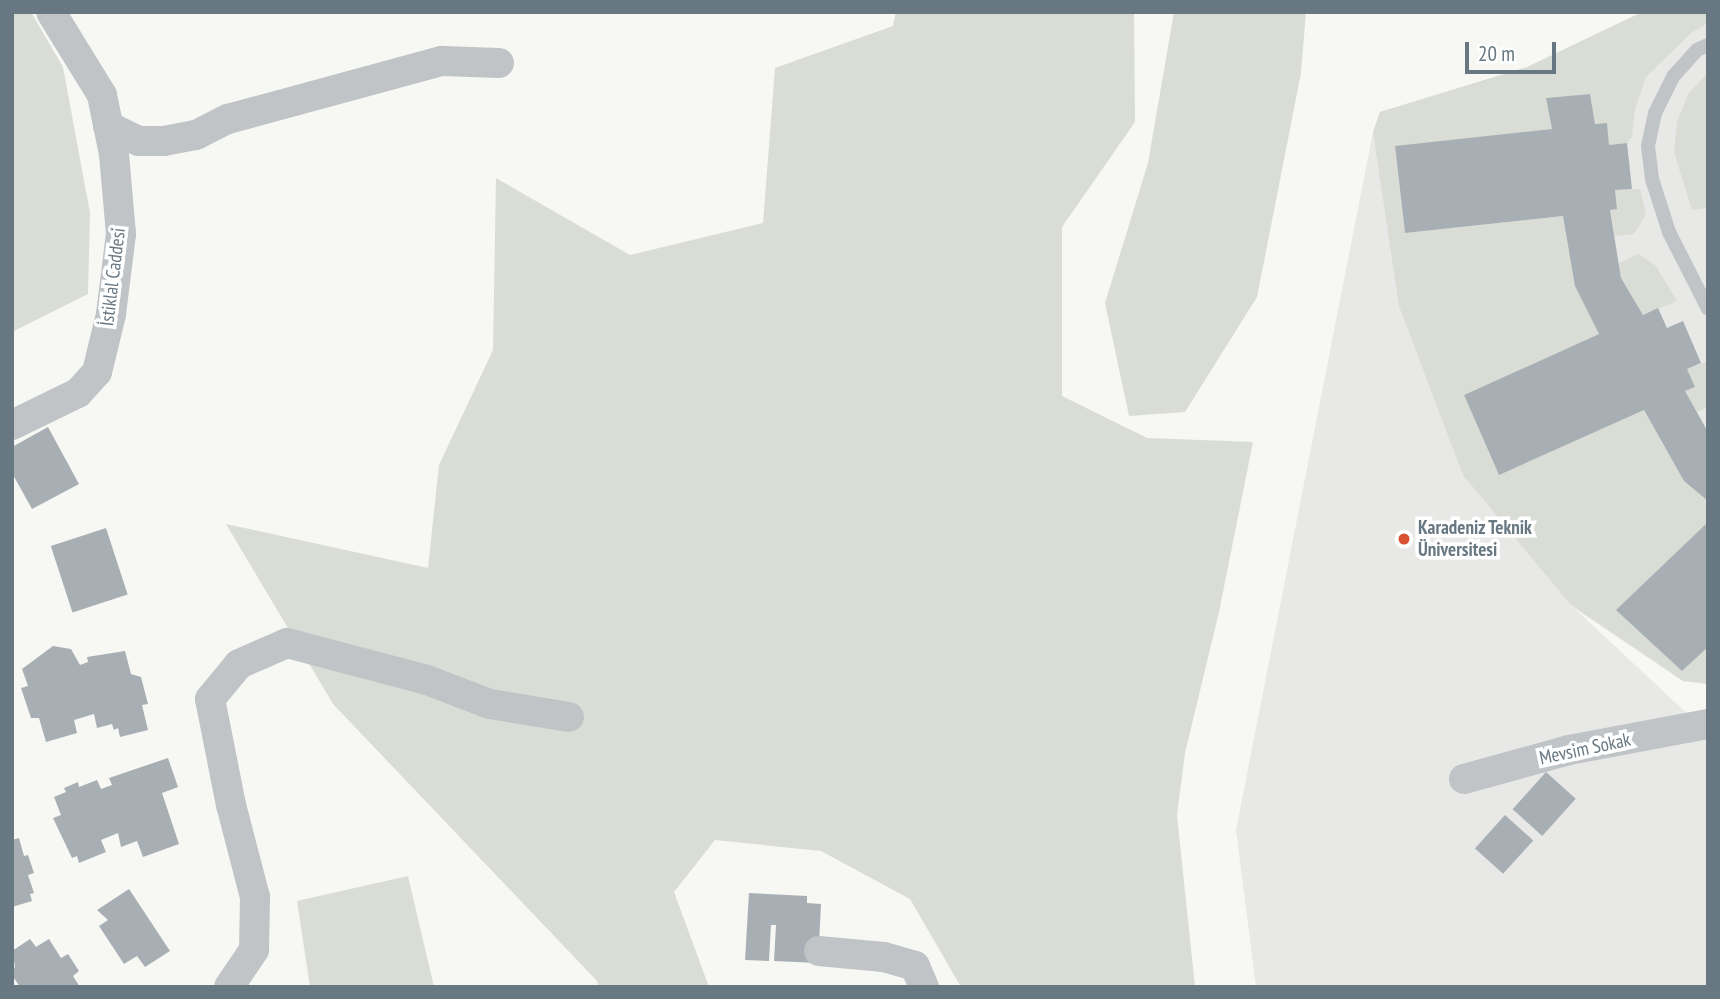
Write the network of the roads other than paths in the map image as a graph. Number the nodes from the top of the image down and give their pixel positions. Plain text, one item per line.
1 (51, 12) edge
2 (1708, 45) edge
3 (499, 63) dead end
4 (108, 125) junction
5 (1708, 309) edge
6 (12, 425) edge
7 (569, 717) dead end
8 (1708, 724) edge
9 (1464, 779) dead end
10 (819, 951) dead end
11 (229, 987) edge
12 (924, 987) edge

1 - 4 street, İstiklal Caddesi
2 - 5 lane
3 - 4 street
4 - 6 street, İstiklal Caddesi
7 - 11 street
8 - 9 street, Mevsim Sokak
10 - 12 street

